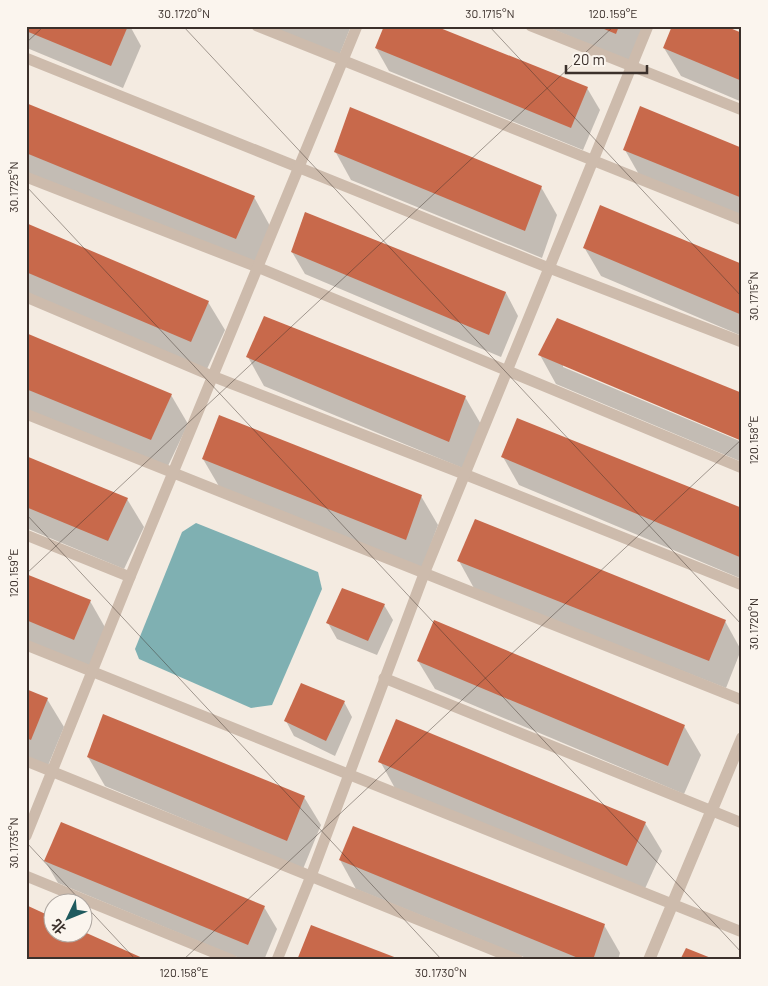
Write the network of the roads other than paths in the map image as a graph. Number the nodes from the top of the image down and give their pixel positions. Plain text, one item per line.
1 (256, 26) edge
2 (356, 26) edge
3 (531, 26) edge
4 (648, 26) edge
5 (26, 58) edge
6 (342, 60) junction
7 (632, 65) junction
8 (742, 110) edge
9 (593, 160) junction
10 (298, 168) junction
11 (26, 177) edge
12 (742, 220) edge
13 (257, 267) junction
14 (549, 268) junction
15 (26, 297) edge
16 (742, 342) edge
17 (506, 371) junction
18 (212, 376) junction
19 (26, 414) edge
20 (742, 468) edge
21 (172, 473) junction
22 (464, 474) junction
23 (26, 536) edge
24 (424, 574) junction
25 (130, 576) junction
26 (742, 585) edge
27 (26, 646) edge
28 (93, 672) junction
29 (384, 678) junction
30 (742, 700) edge
31 (742, 738) edge
32 (26, 761) edge
33 (52, 772) junction
34 (347, 774) junction
35 (712, 811) junction
36 (742, 823) edge
37 (26, 836) edge
38 (26, 876) edge
39 (311, 876) junction
40 (671, 904) junction
41 (742, 932) edge
42 (232, 960) edge
43 (277, 960) edge
44 (518, 960) edge
45 (649, 960) edge

1 - 6 lane
2 - 6 lane
3 - 7 lane
4 - 7 lane
5 - 10 lane
6 - 9 lane
6 - 10 lane
7 - 8 lane
7 - 9 lane
9 - 12 lane
9 - 14 lane
10 - 13 lane
10 - 14 lane
11 - 13 lane
13 - 17 lane
13 - 18 lane
14 - 16 lane
14 - 17 lane
15 - 18 lane
17 - 20 lane
17 - 22 lane
18 - 21 lane
18 - 22 lane
19 - 21 lane
21 - 24 lane
21 - 25 lane
22 - 24 lane
22 - 26 lane
23 - 25 lane
24 - 29 lane
24 - 30 lane
25 - 28 lane
27 - 28 lane
28 - 33 lane
28 - 34 lane
29 - 34 lane
29 - 35 lane
31 - 35 street
32 - 33 lane
33 - 37 lane
33 - 39 lane
34 - 39 lane
34 - 40 lane
35 - 36 lane
35 - 40 street
38 - 42 lane
39 - 43 lane
39 - 44 lane
40 - 41 lane
40 - 45 street

